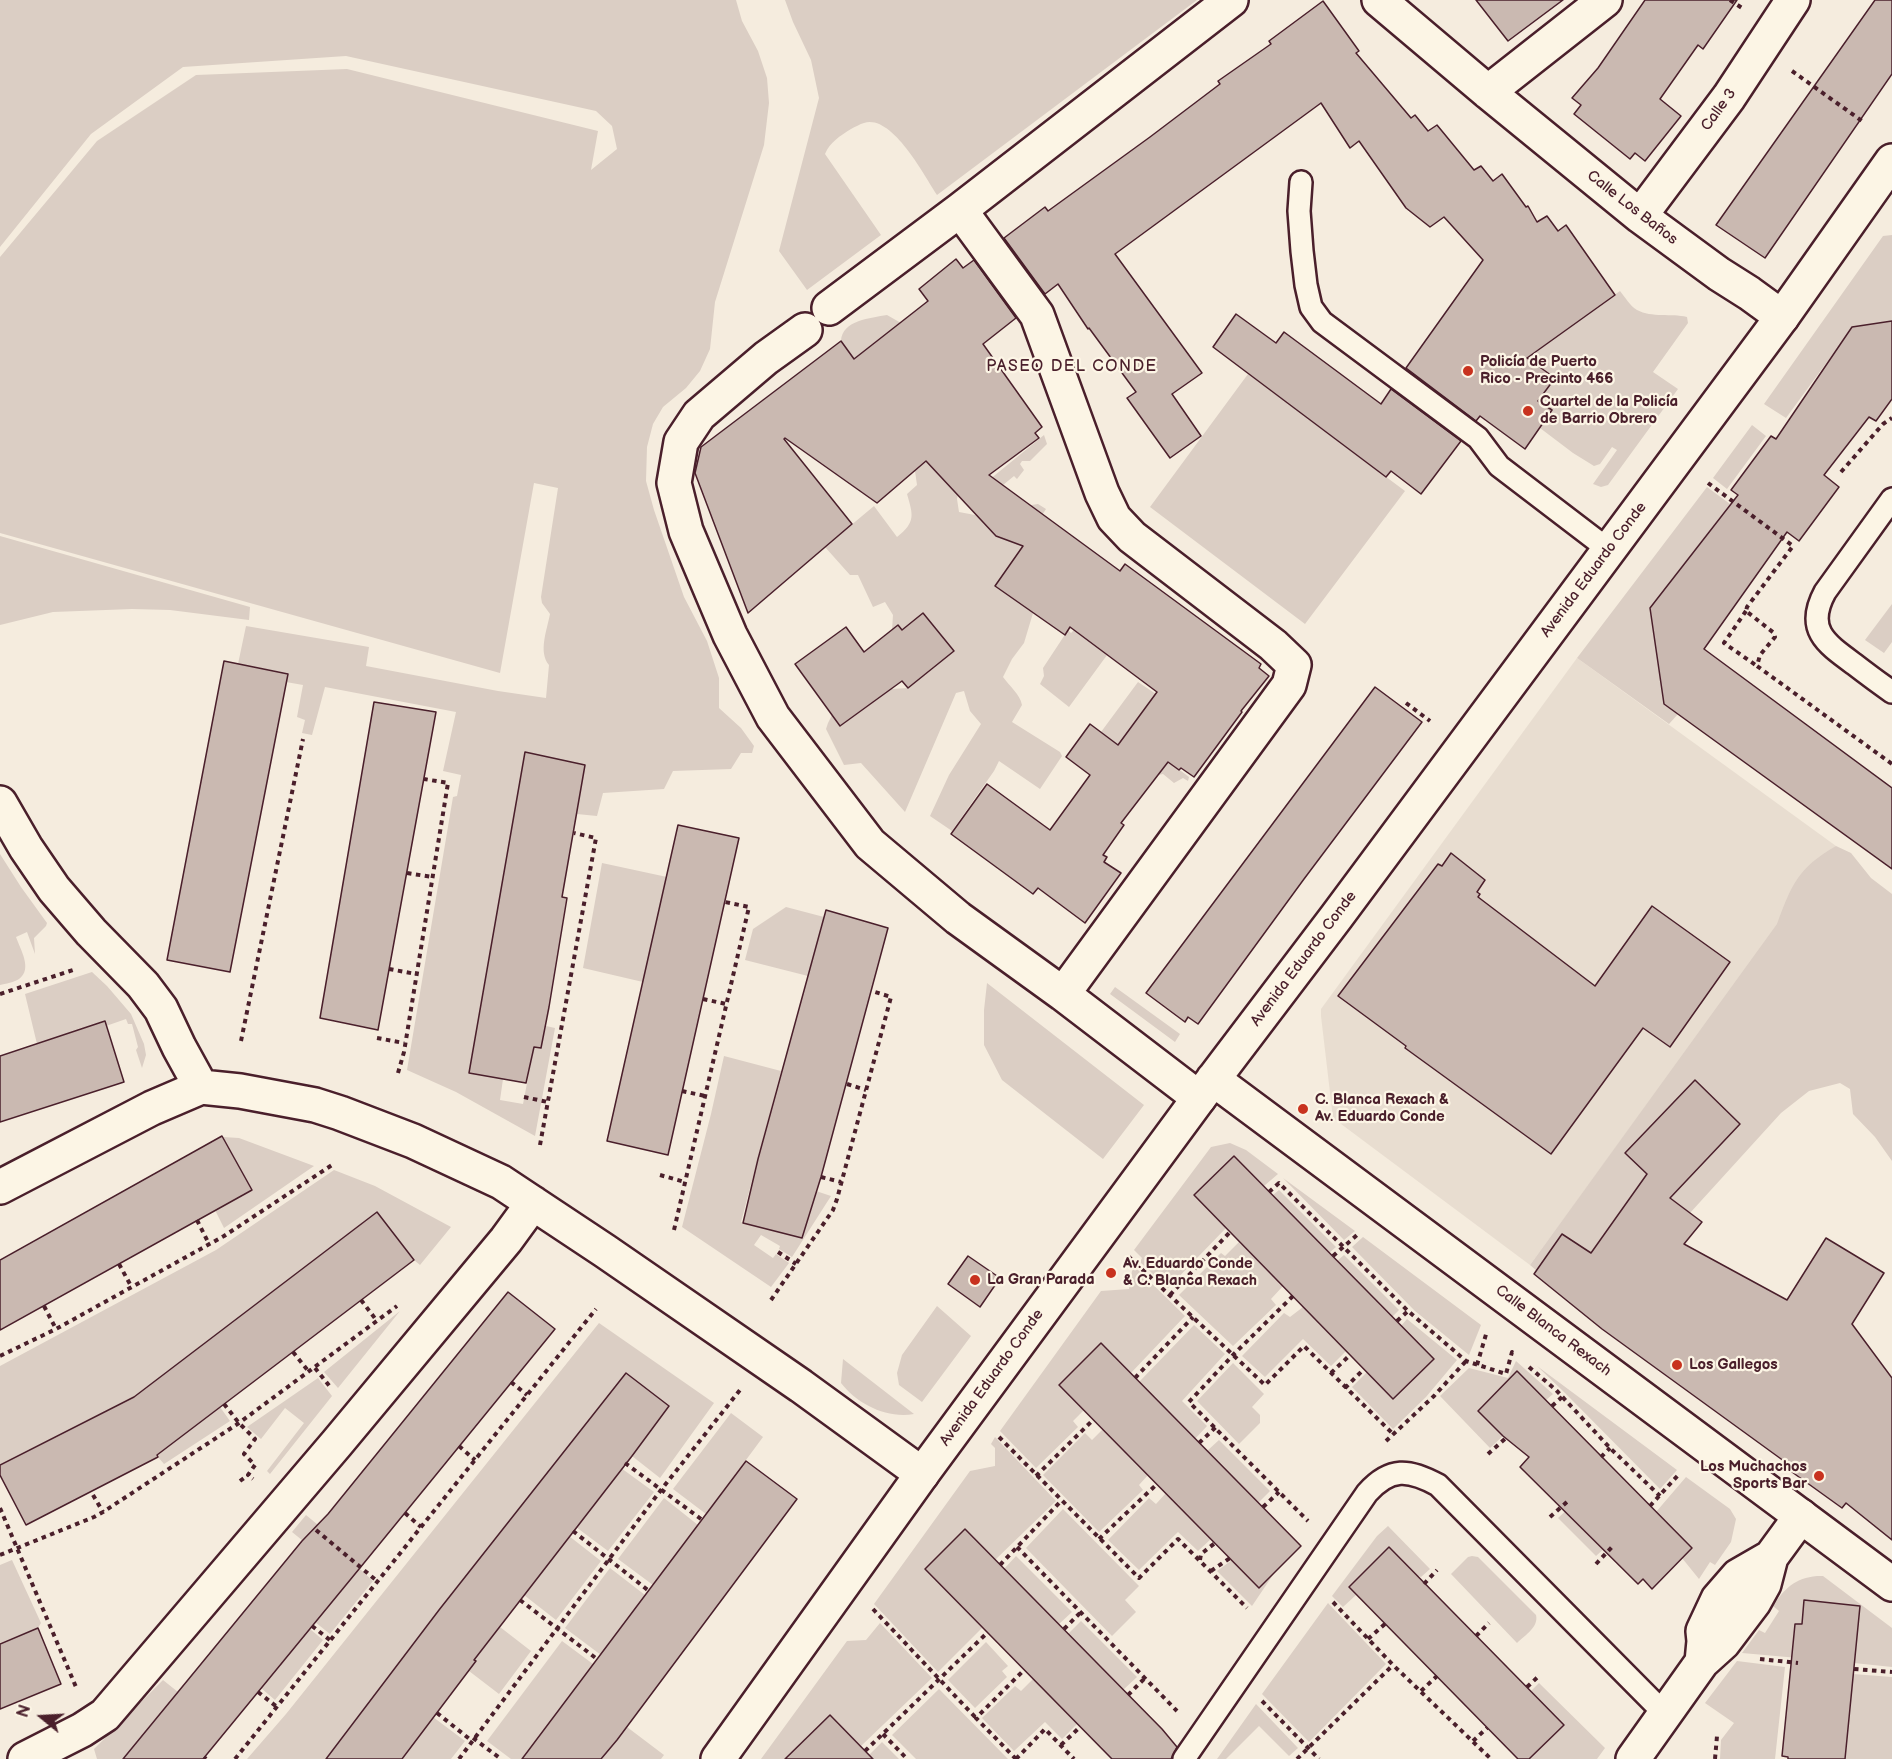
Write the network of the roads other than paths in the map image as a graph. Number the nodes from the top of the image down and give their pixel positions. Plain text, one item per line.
1 (1231, 0) edge
2 (1379, 0) edge
3 (1605, 0) edge
4 (1793, 0) edge
5 (1488, 92) junction
6 (1892, 161) edge
7 (1301, 182) dead end
8 (960, 210) junction
9 (1641, 216) junction
10 (1782, 317) junction
11 (1892, 499) edge
12 (1610, 550) junction
13 (1892, 692) edge
14 (0, 803) edge
15 (1063, 994) junction
16 (201, 1087) junction
17 (1206, 1088) junction
18 (0, 1187) edge
19 (533, 1203) junction
20 (922, 1474) junction
21 (1801, 1516) junction
22 (1892, 1584) edge
23 (1665, 1714) junction
24 (25, 1759) edge
25 (718, 1759) edge
26 (1184, 1759) edge
27 (1633, 1759) edge

1 - 8 street, Calle Blanca Rexach
2 - 5 street, Calle Los Baños
3 - 5 street
4 - 9 street, Calle 3
5 - 9 street, Calle Los Baños
6 - 10 street, Avenida Eduardo Conde
7 - 12 lane
8 - 15 street
8 - 15 street, Calle Blanca Rexach
9 - 10 street, Calle Los Baños
10 - 12 street, Avenida Eduardo Conde
11 - 13 lane
12 - 17 street, Avenida Eduardo Conde
14 - 16 street
15 - 17 street, Calle Blanca Rexach
16 - 18 street
16 - 19 street
17 - 20 street, Avenida Eduardo Conde
17 - 21 street, Calle Blanca Rexach
19 - 20 street
19 - 24 street
20 - 25 street, Avenida Eduardo Conde
21 - 22 street, Calle Blanca Rexach
21 - 23 street
23 - 26 lane
23 - 27 street

